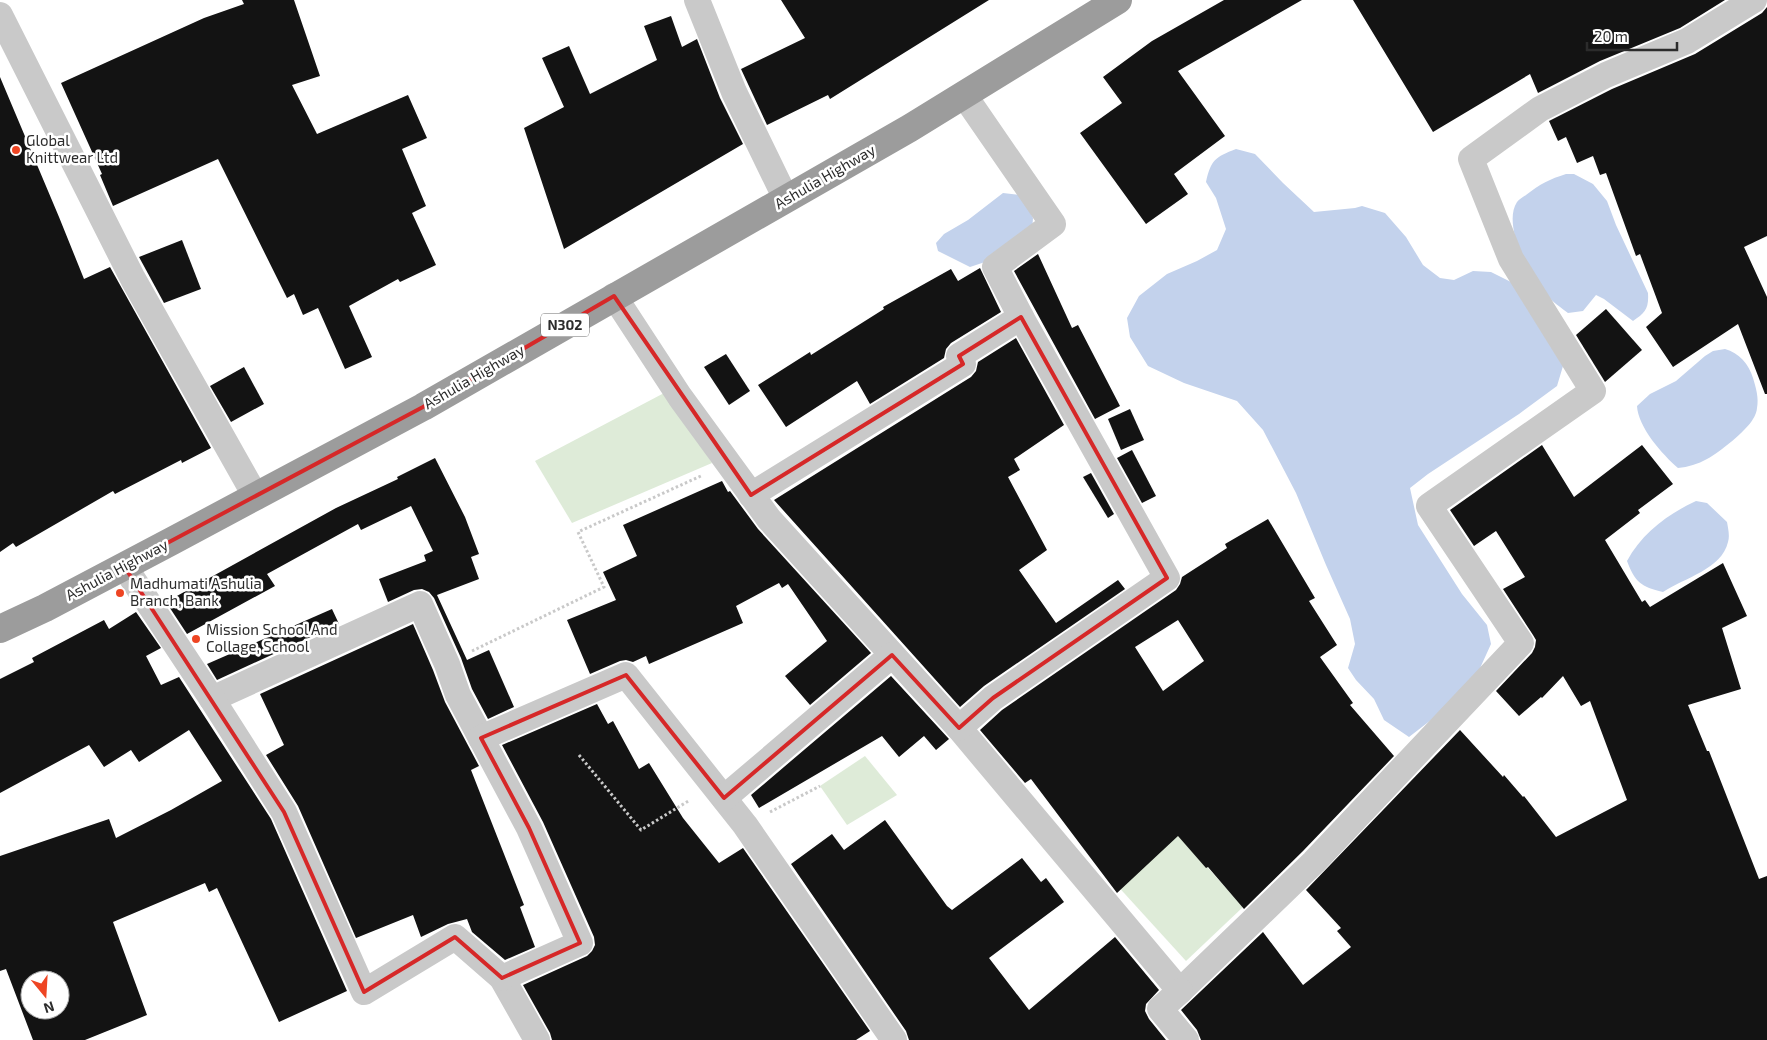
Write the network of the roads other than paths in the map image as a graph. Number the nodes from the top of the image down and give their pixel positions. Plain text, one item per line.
1 (697, 0) edge
2 (1118, 0) edge
3 (1754, 0) edge
4 (0, 15) edge
5 (964, 95) junction
6 (786, 199) junction
7 (614, 296) junction
8 (1020, 318) junction
9 (751, 495) junction
10 (256, 496) junction
11 (124, 566) junction
12 (0, 629) edge
13 (892, 655) junction
14 (212, 699) junction
15 (959, 728) junction
16 (481, 738) junction
17 (719, 792) junction
18 (502, 978) junction
19 (1180, 991) junction
20 (537, 1040) edge
21 (894, 1040) edge
22 (1186, 1040) edge

1 - 6 street
2 - 5 highway, Ashulia Highway / N302
3 - 19 street
4 - 10 street
5 - 6 highway, Ashulia Highway / N302
5 - 8 street
6 - 7 highway, Ashulia Highway / N302
7 - 9 street
7 - 10 highway, Ashulia Highway / N302
8 - 9 street
8 - 15 street
9 - 13 street
10 - 11 highway, Ashulia Highway / N302
11 - 12 highway, Ashulia Highway / N302
11 - 14 street
13 - 15 street
13 - 17 street
14 - 16 street
14 - 18 street
15 - 19 street
16 - 17 street
16 - 18 street
17 - 21 street
18 - 20 street
19 - 22 street

